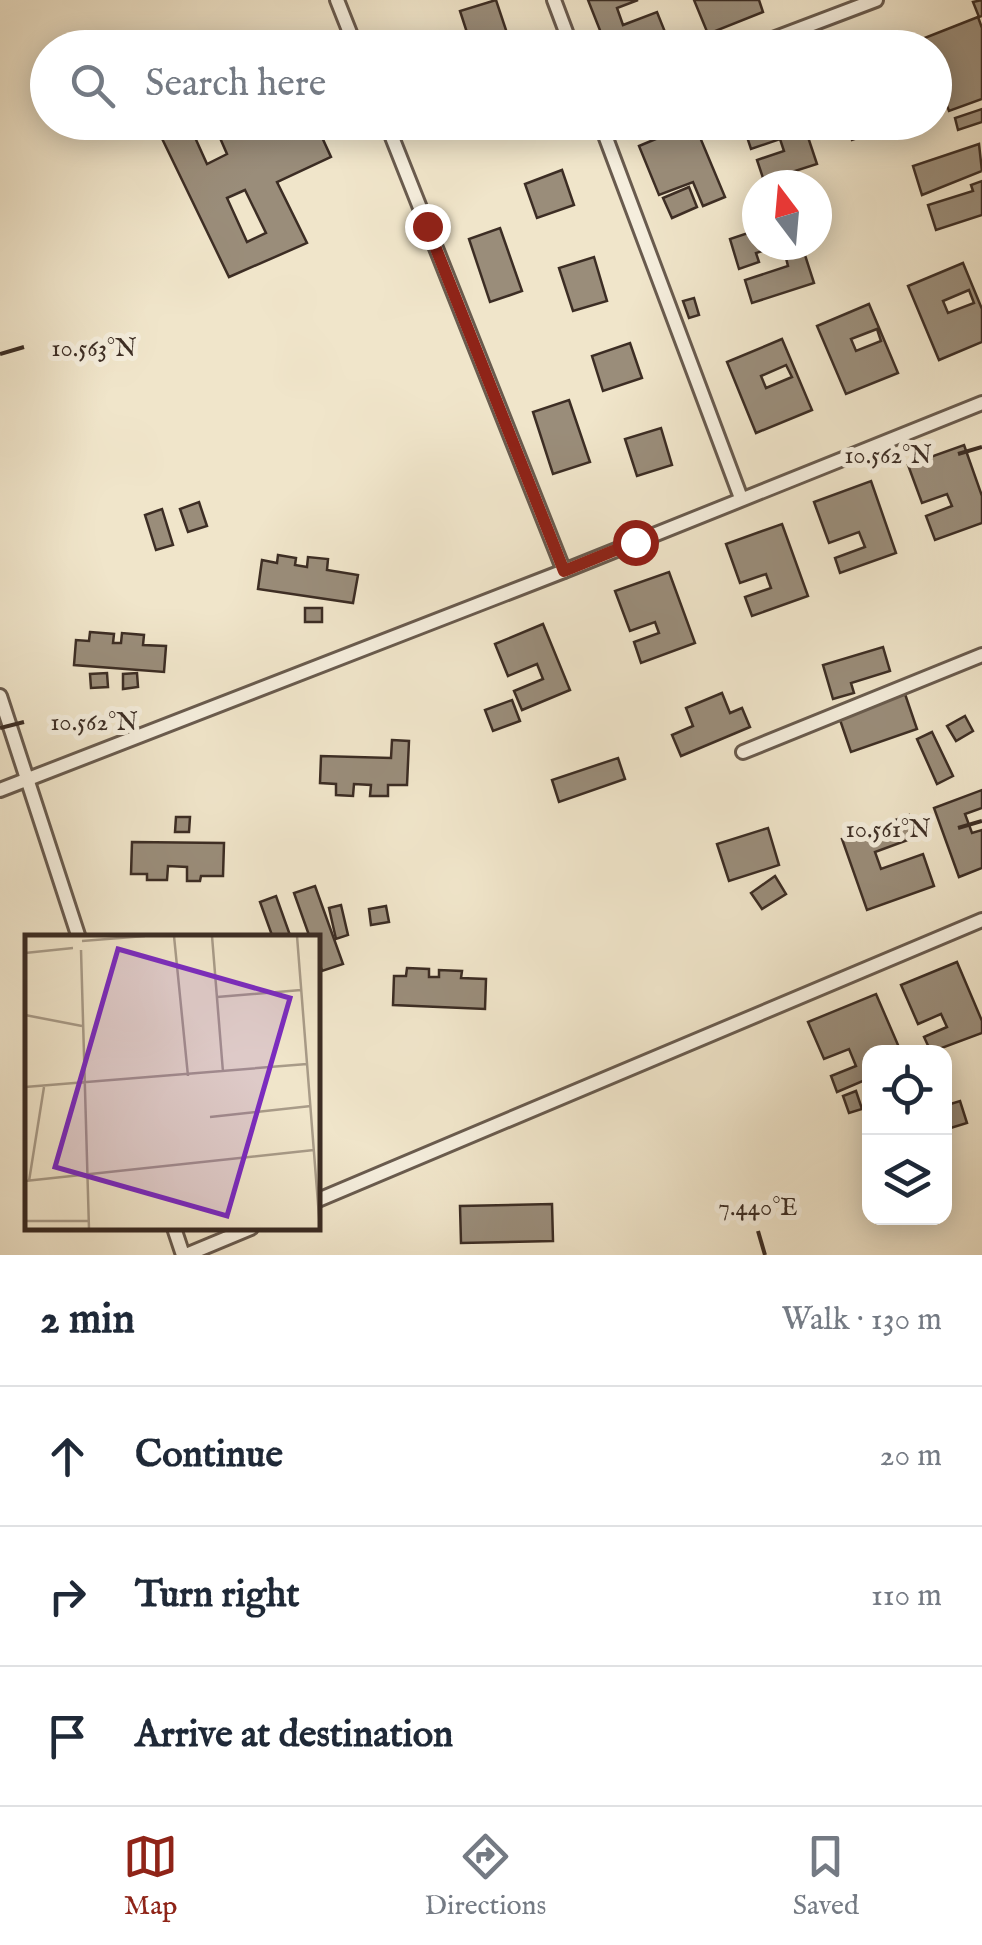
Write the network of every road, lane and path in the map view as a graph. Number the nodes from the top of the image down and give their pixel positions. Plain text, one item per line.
1 (337, 0) edge
2 (554, 0) edge
3 (876, 0) edge
4 (349, 30) edge
5 (565, 30) edge
6 (797, 30) edge
7 (393, 140) edge
8 (607, 140) edge
9 (982, 402) edge
10 (741, 498) junction
11 (564, 571) junction
12 (982, 655) edge
13 (0, 696) edge
14 (743, 752) dead end
15 (28, 782) junction
16 (0, 790) edge
17 (982, 920) edge
18 (78, 935) edge
19 (320, 1199) edge
20 (175, 1230) edge
21 (246, 1230) edge
22 (185, 1255) edge

1 - 4 lane
2 - 5 lane
3 - 6 lane
7 - 11 lane
8 - 10 lane
9 - 10 lane
10 - 11 lane
11 - 15 lane
12 - 14 lane
13 - 15 lane
15 - 16 lane
15 - 18 lane
17 - 19 lane
20 - 22 lane
21 - 22 lane

